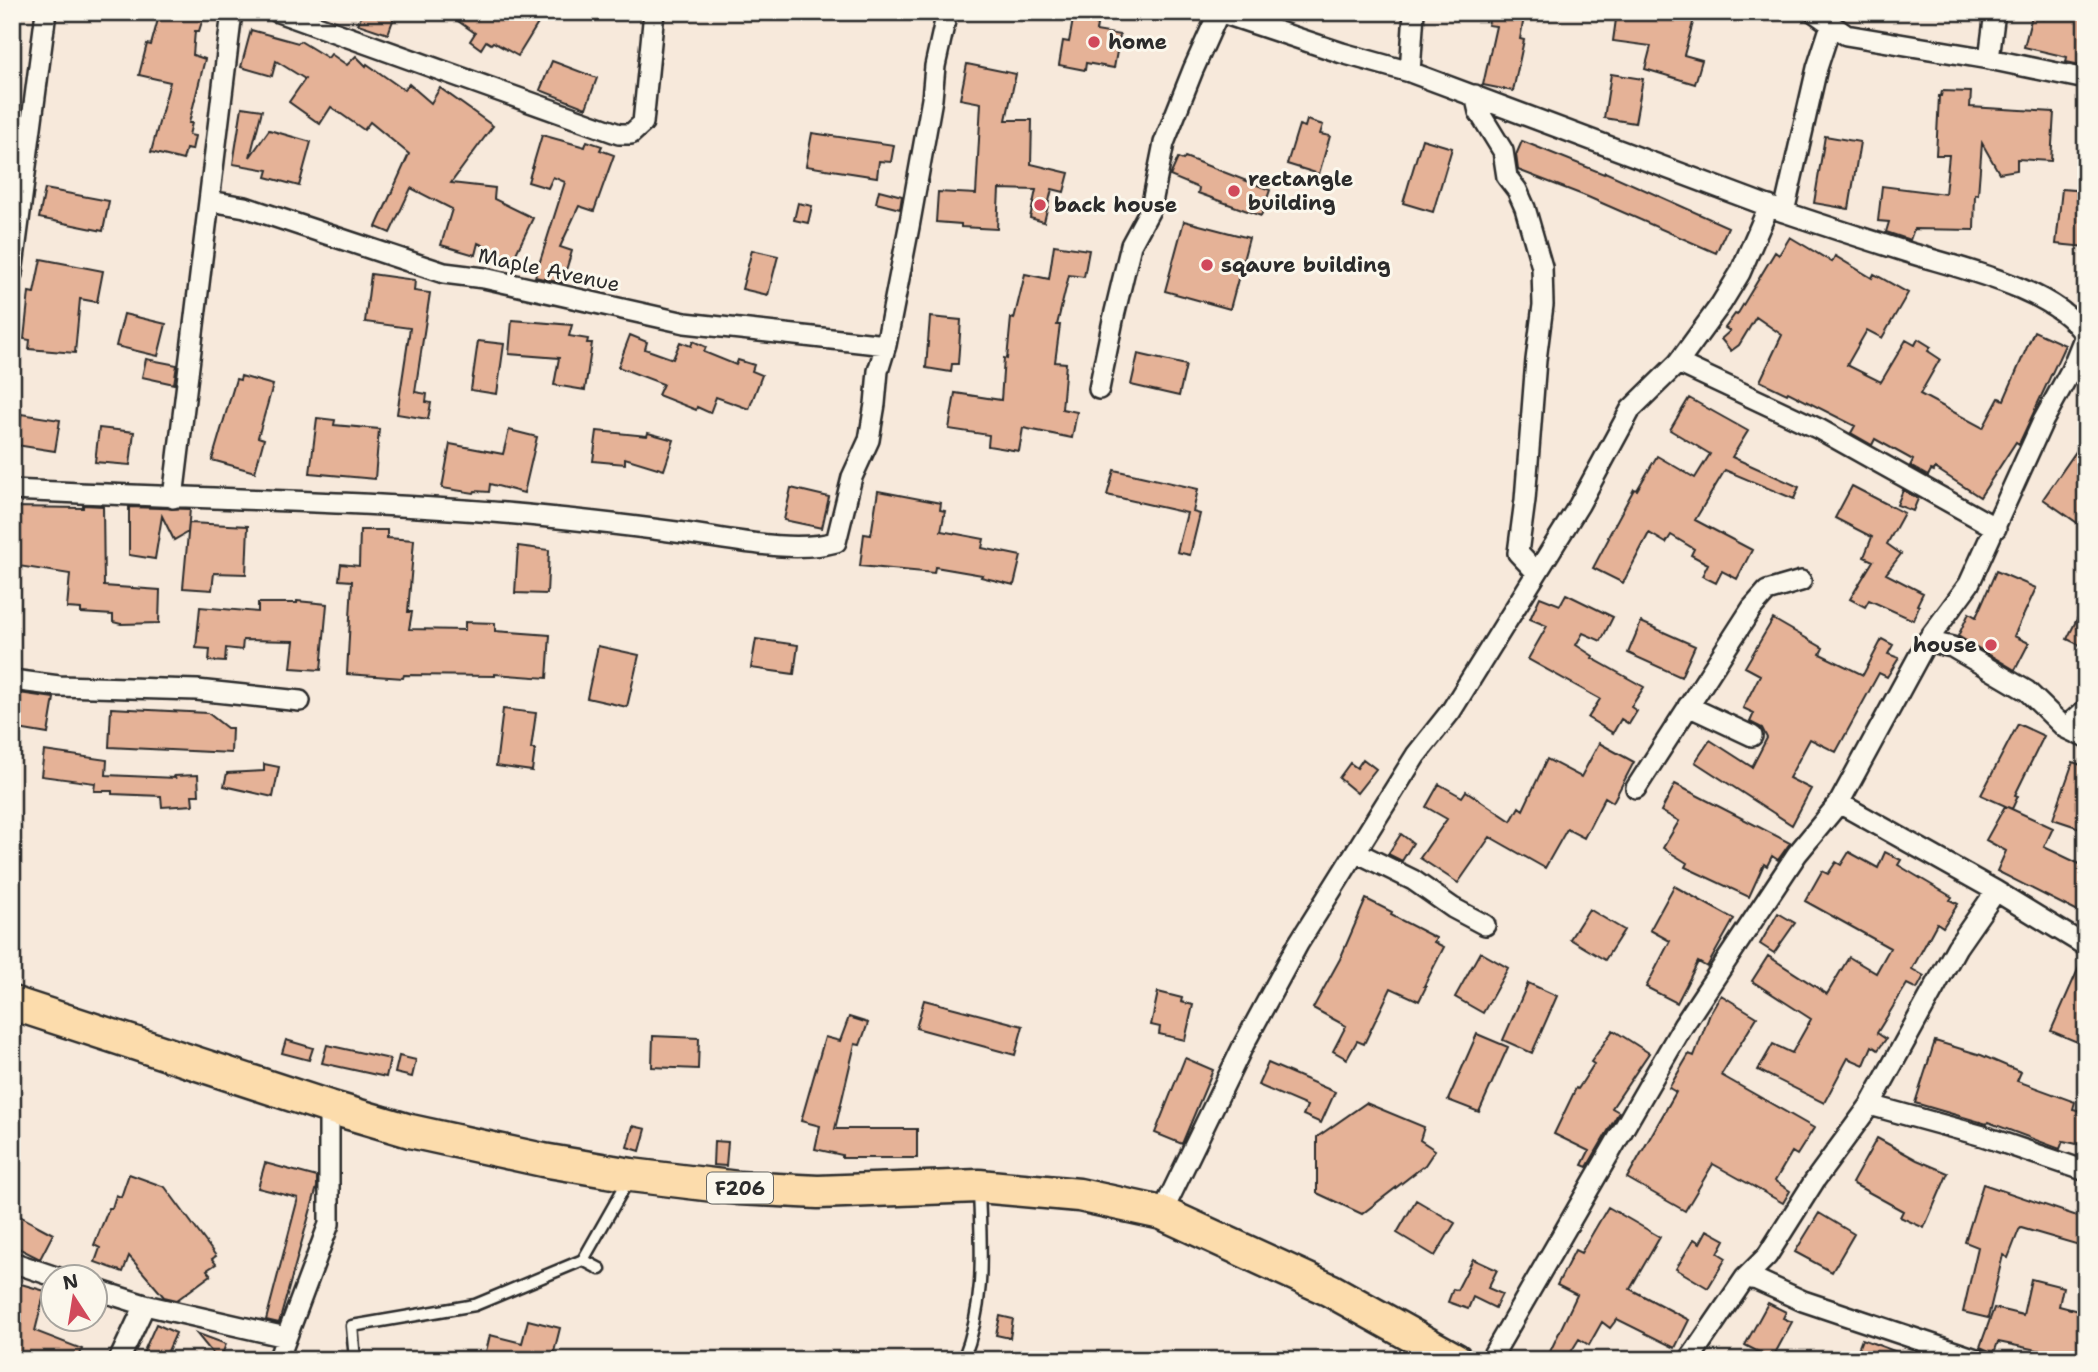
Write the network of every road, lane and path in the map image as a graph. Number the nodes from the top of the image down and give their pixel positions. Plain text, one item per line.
1 (46, 12) edge
2 (232, 12) edge
3 (278, 12) edge
4 (654, 12) edge
5 (947, 12) edge
6 (1219, 12) edge
7 (1414, 12) edge
8 (1814, 12) edge
9 (1994, 12) edge
10 (330, 21) edge
11 (1831, 25) junction
12 (1989, 59) junction
13 (1410, 72) junction
14 (2086, 79) edge
15 (1475, 95) junction
16 (210, 201) junction
17 (1777, 209) junction
18 (12, 274) edge
19 (2085, 334) edge
20 (886, 345) junction
21 (1678, 363) junction
22 (1099, 388) dead end
23 (12, 490) edge
24 (173, 498) junction
25 (1996, 528) junction
26 (1536, 572) junction
27 (1801, 580) dead end
28 (1927, 641) junction
29 (12, 680) edge
30 (300, 701) dead end
31 (1688, 706) junction
32 (2086, 709) edge
33 (2065, 728) junction
34 (1752, 736) dead end
35 (2086, 738) edge
36 (1636, 788) dead end
37 (1839, 803) junction
38 (1356, 852) junction
39 (1996, 891) junction
40 (1485, 925) dead end
41 (2086, 946) edge
42 (12, 1003) edge
43 (1870, 1105) junction
44 (329, 1107) junction
45 (2086, 1171) edge
46 (631, 1175) junction
47 (979, 1186) junction
48 (1162, 1213) junction
49 (583, 1260) junction
50 (12, 1262) edge
51 (600, 1269) dead end
52 (38, 1271) edge
53 (1745, 1278) junction
54 (108, 1293) edge
55 (145, 1305) junction
56 (286, 1337) junction
57 (119, 1360) edge
58 (278, 1360) edge
59 (355, 1360) edge
60 (963, 1360) edge
61 (1456, 1360) edge
62 (1490, 1360) edge
63 (1689, 1360) edge
64 (1979, 1360) edge

1 - 18 street
2 - 16 street
3 - 10 street
4 - 10 street
5 - 20 street
6 - 13 street
6 - 22 street
7 - 13 street
8 - 11 street
9 - 12 street
11 - 12 street
11 - 17 street
12 - 14 street
13 - 15 street
15 - 17 street
15 - 26 street
16 - 20 street, Maple Avenue
16 - 24 street
17 - 19 street
17 - 21 street
19 - 25 street
20 - 24 street
21 - 25 street
21 - 26 street
23 - 24 street
25 - 28 street
26 - 38 street
27 - 31 street
28 - 33 street
28 - 37 street
29 - 30 street
31 - 34 street
31 - 36 street
32 - 33 street
33 - 35 street
37 - 39 street
37 - 62 street
38 - 40 street
38 - 48 street
39 - 41 street
39 - 43 street
42 - 44 main road, F206
43 - 45 street
43 - 53 street
44 - 46 main road, F206
44 - 56 street
46 - 47 main road, F206
46 - 49 lane
47 - 48 main road, F206
47 - 60 lane
48 - 61 main road, F206
49 - 51 lane
49 - 59 lane
50 - 52 street
53 - 63 street
53 - 64 street
54 - 55 street
55 - 56 street
55 - 57 street
56 - 58 street

